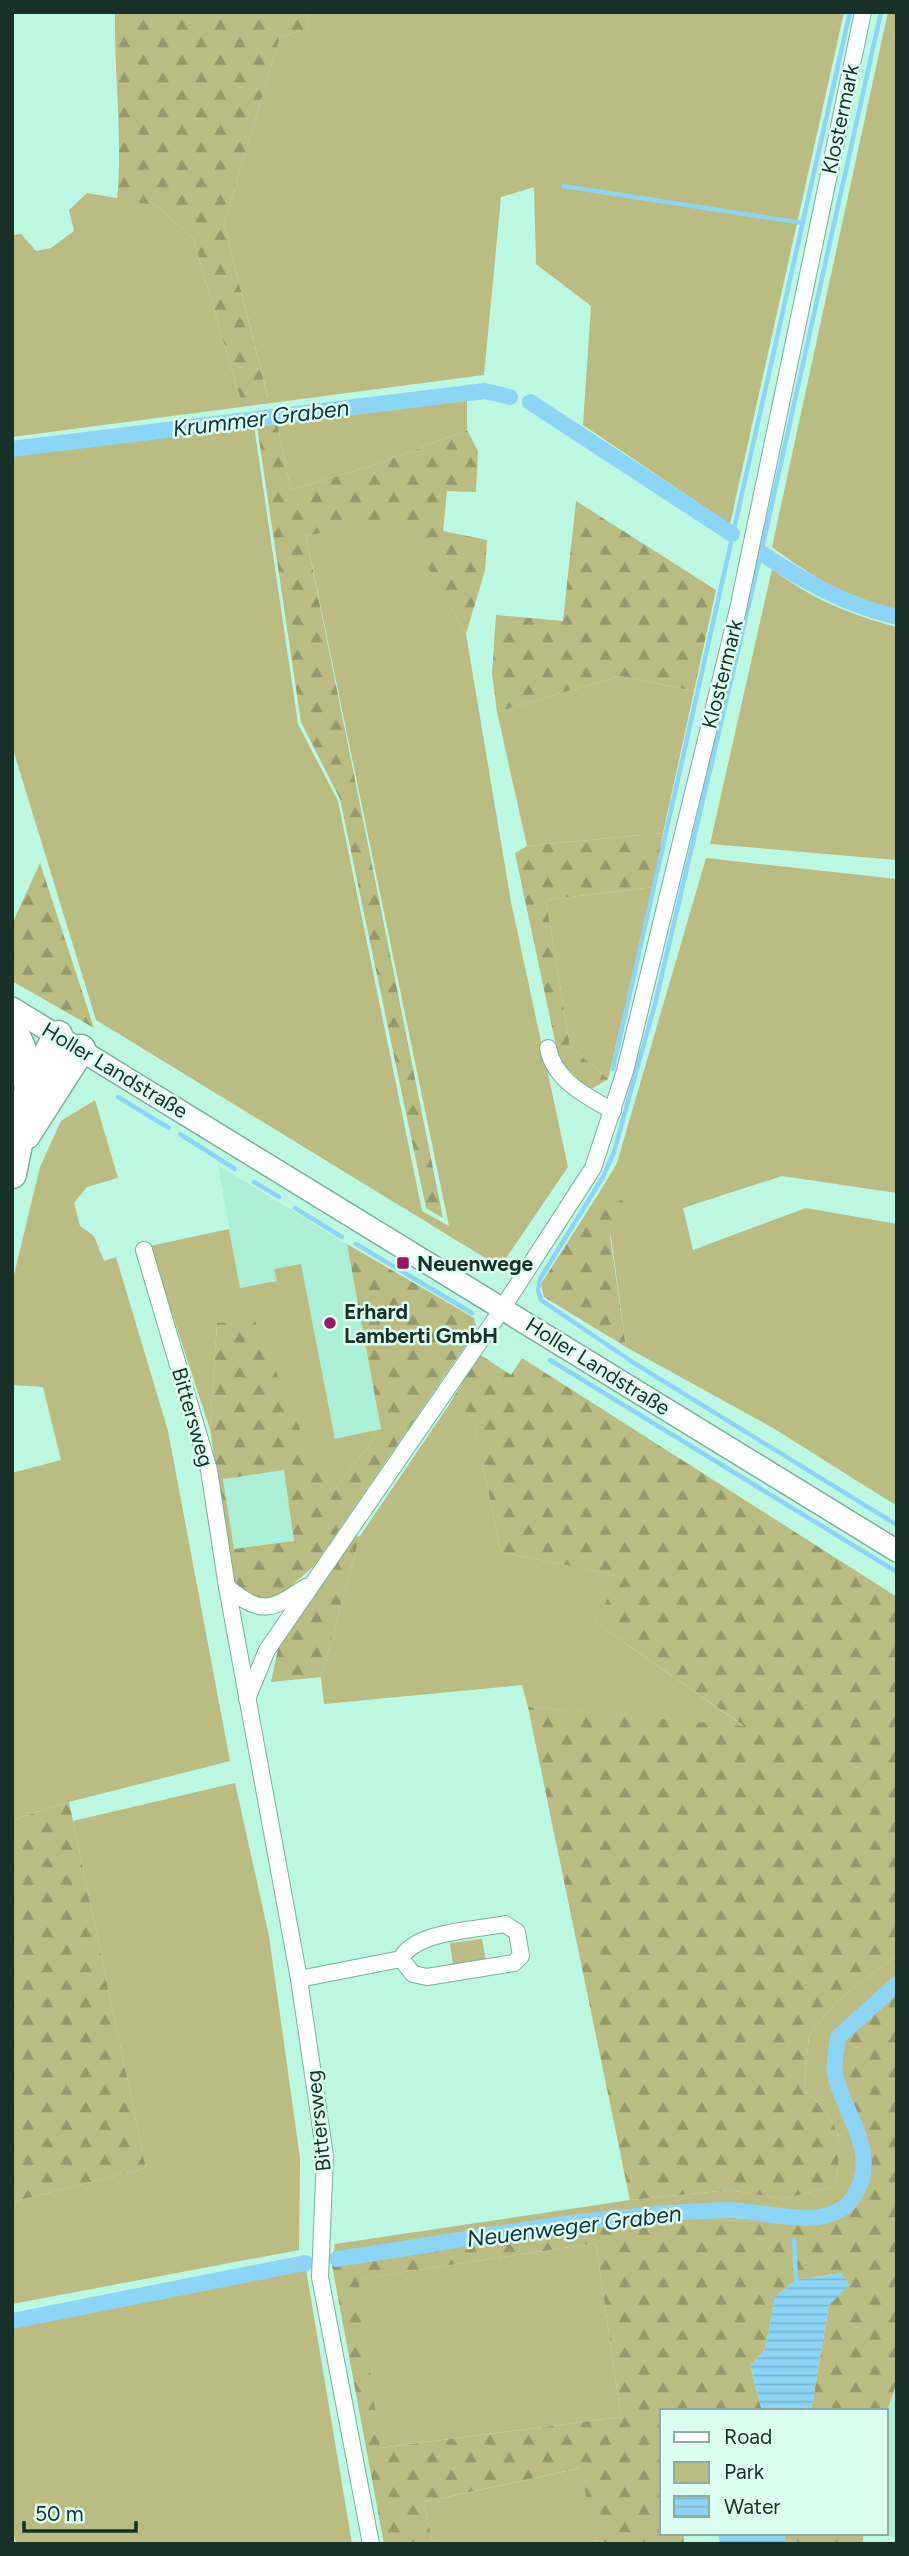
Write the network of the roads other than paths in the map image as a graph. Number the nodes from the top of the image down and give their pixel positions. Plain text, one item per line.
1 (863, 12) edge
2 (12, 1008) edge
3 (12, 1028) edge
4 (69, 1042) junction
5 (548, 1048) dead end
6 (29, 1088) junction
7 (612, 1111) junction
8 (19, 1146) junction
9 (12, 1174) edge
10 (144, 1250) dead end
11 (503, 1307) junction
12 (897, 1551) edge
13 (312, 1584) junction
14 (227, 1587) junction
15 (247, 1699) junction
16 (401, 1959) junction
17 (299, 1979) junction
18 (371, 2544) edge

1 - 7 street, Klostermark
2 - 4 main road, Holler Landstraße
3 - 6 highway
4 - 6 highway
4 - 8 highway
4 - 11 main road, Holler Landstraße
5 - 7 street
6 - 8 highway
7 - 11 street, Klostermark
8 - 9 highway
10 - 14 street, Bittersweg
11 - 12 main road, Holler Landstraße
11 - 13 street
13 - 14 street
13 - 15 street
14 - 15 street, Bittersweg
15 - 17 street, Bittersweg
16 - 16 street
16 - 17 street
17 - 18 street, Bittersweg

